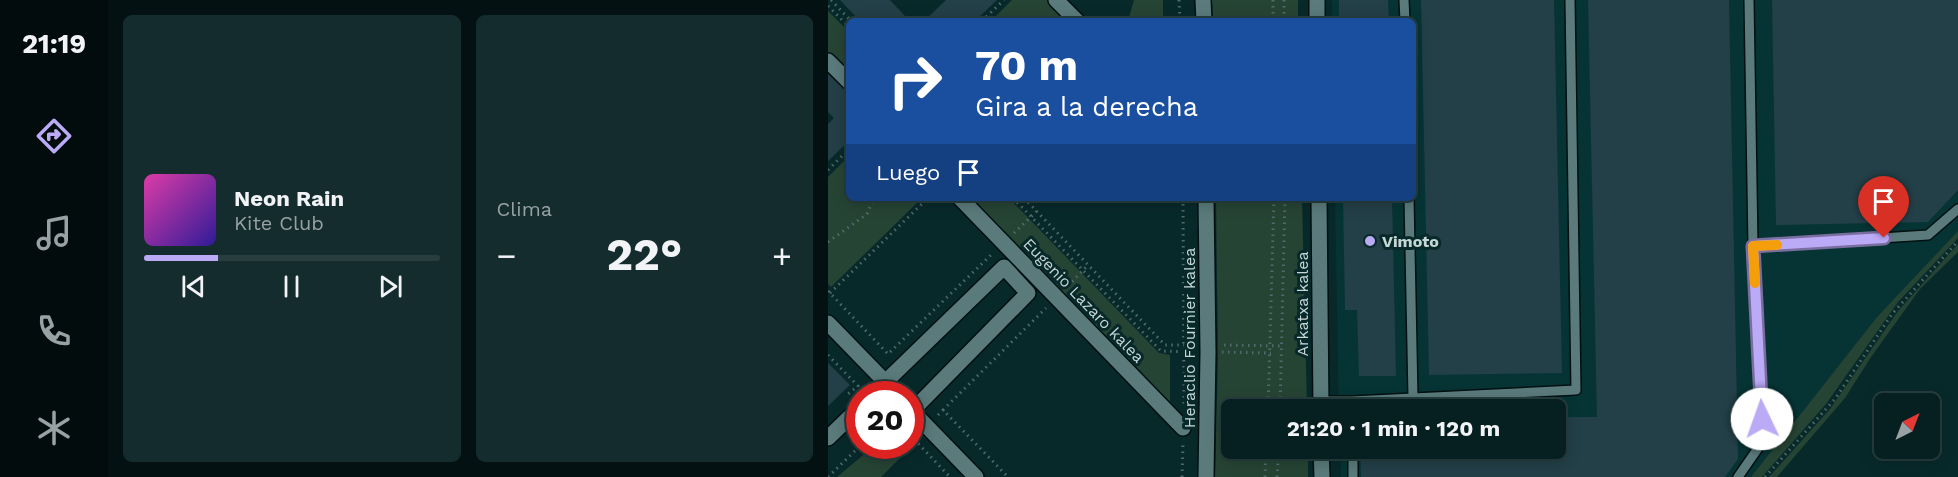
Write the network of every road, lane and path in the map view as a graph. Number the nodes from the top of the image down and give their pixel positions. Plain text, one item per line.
1 (831, 0) edge
2 (1004, 0) edge
3 (1056, 0) edge
4 (1179, 0) edge
5 (1203, 0) edge
6 (1273, 0) edge
7 (1284, 0) edge
8 (1317, 0) edge
9 (1404, 0) edge
10 (1570, 0) edge
11 (1749, 0) edge
12 (828, 6) edge
13 (848, 18) edge
14 (985, 18) edge
15 (1074, 18) edge
16 (1180, 18) edge
17 (1203, 18) edge
18 (1273, 18) edge
19 (1284, 18) edge
20 (1317, 18) edge
21 (1405, 18) edge
22 (846, 24) edge
23 (828, 61) edge
24 (846, 79) edge
25 (846, 153) edge
26 (828, 170) edge
27 (873, 201) edge
28 (925, 201) edge
29 (963, 201) edge
30 (1016, 201) edge
31 (1027, 201) edge
32 (1183, 201) edge
33 (1206, 201) edge
34 (1274, 201) edge
35 (1286, 201) edge
36 (1319, 201) edge
37 (1409, 201) edge
38 (1958, 208) edge
39 (1037, 211) junction
40 (1031, 217) junction
41 (828, 242) edge
42 (1958, 242) edge
43 (1004, 243) junction
44 (1753, 246) junction
45 (1088, 265) junction
46 (1084, 270) junction
47 (829, 292) edge
48 (1056, 297) junction
49 (828, 324) edge
50 (1185, 345) junction
51 (1271, 346) junction
52 (1282, 346) junction
53 (895, 347) junction
54 (1208, 349) junction
55 (1185, 352) junction
56 (1271, 352) junction
57 (828, 355) edge
58 (907, 360) junction
59 (884, 381) edge
60 (886, 381) edge
61 (934, 388) junction
62 (924, 398) edge
63 (1413, 398) junction
64 (1269, 399) edge
65 (1280, 399) edge
66 (1321, 399) edge
67 (1404, 399) edge
68 (843, 400) dead end
69 (949, 404) junction
70 (943, 410) dead end
71 (846, 421) edge
72 (924, 423) edge
73 (1183, 428) junction
74 (828, 438) edge
75 (924, 450) edge
76 (847, 459) edge
77 (1266, 459) edge
78 (1279, 459) edge
79 (1321, 459) edge
80 (1353, 459) edge
81 (828, 477) edge
82 (950, 477) edge
83 (976, 477) edge
84 (1182, 477) edge
85 (1206, 477) edge
86 (1265, 477) edge
87 (1278, 477) edge
88 (1322, 477) edge
89 (1353, 477) edge
90 (1738, 477) edge
91 (1766, 477) edge

1 - 13 path
2 - 14 path
3 - 15 street
4 - 16 path
5 - 17 street
6 - 18 path
7 - 19 path
8 - 20 street
9 - 21 lane
10 - 63 lane
11 - 44 lane
12 - 22 path
23 - 24 street
25 - 26 path
27 - 41 path
28 - 47 path
29 - 43 street, Eugenio Lazaro kalea
30 - 40 path
31 - 39 path
32 - 50 path
33 - 54 street, Heraclio Fournier kalea
34 - 51 path
35 - 52 path
36 - 66 street, Arkatxa kalea
37 - 63 lane
38 - 44 lane
39 - 40 path
39 - 45 path
40 - 43 path
40 - 46 path
42 - 91 path
43 - 48 street, Eugenio Lazaro kalea
43 - 53 path
44 - 90 lane
45 - 46 path
45 - 50 path
46 - 48 path
46 - 55 path
47 - 53 path
48 - 69 path
48 - 73 street, Eugenio Lazaro kalea
49 - 59 street
50 - 54 path
50 - 55 path
51 - 52 path
51 - 54 path
51 - 56 path
52 - 65 path
53 - 58 path
54 - 55 path
54 - 56 path
54 - 85 street, Heraclio Fournier kalea
55 - 73 path
56 - 64 path
57 - 68 path
58 - 60 street
58 - 61 street
61 - 62 street
61 - 69 path
63 - 67 lane
69 - 70 path
71 - 74 street
72 - 83 street
73 - 84 path
75 - 82 path
76 - 81 path
77 - 86 path
78 - 87 path
79 - 88 street
80 - 89 lane

